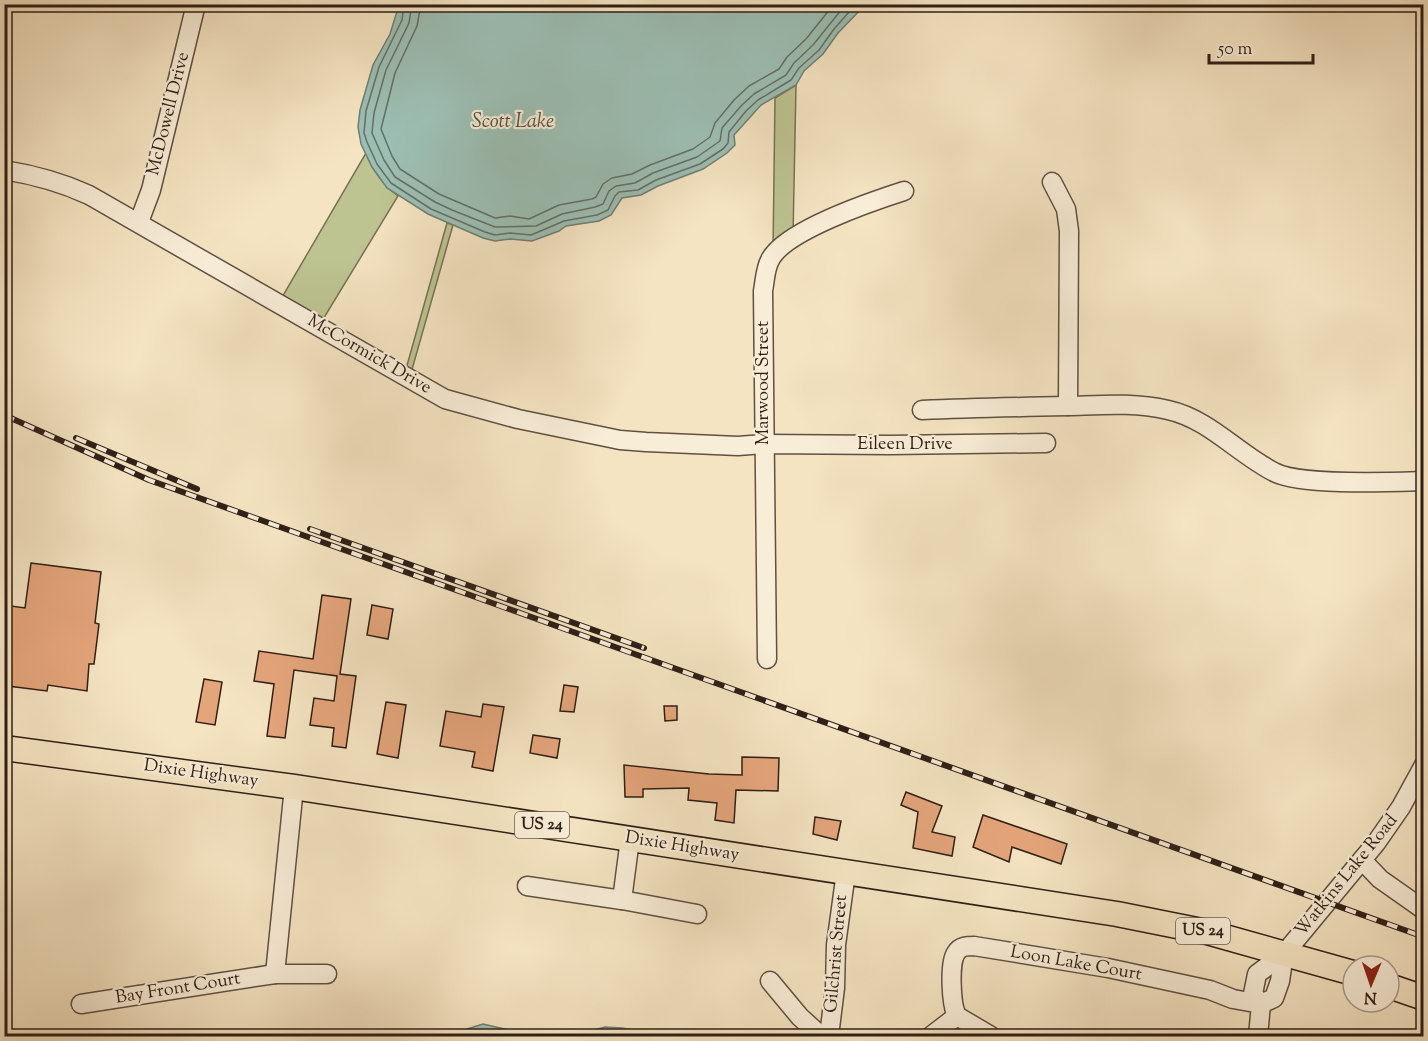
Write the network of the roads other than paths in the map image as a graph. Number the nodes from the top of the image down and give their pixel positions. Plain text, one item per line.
1 (196, 4) edge
2 (4, 170) edge
3 (1052, 182) dead end
4 (904, 191) dead end
5 (139, 222) junction
6 (1068, 406) junction
7 (922, 410) dead end
8 (1046, 443) dead end
9 (764, 444) junction
10 (1424, 482) edge
11 (767, 659) dead end
12 (4, 748) edge
13 (1424, 765) edge
14 (294, 787) junction
15 (630, 838) junction
16 (1362, 860) junction
17 (846, 872) junction
18 (527, 886) dead end
19 (622, 900) junction
20 (1424, 910) edge
21 (697, 914) dead end
22 (1284, 954) junction
23 (1341, 970) edge
24 (275, 974) junction
25 (327, 974) dead end
26 (770, 981) dead end
27 (1401, 990) edge
28 (1424, 998) edge
29 (81, 1004) dead end
30 (1261, 1004) junction
31 (957, 1016) junction
32 (821, 1036) edge
33 (829, 1036) edge
34 (931, 1036) edge
35 (991, 1036) edge
36 (1258, 1036) edge

1 - 5 street, McDowell Drive
2 - 5 street, McCormick Drive
3 - 6 street
4 - 9 street, Marwood Street
5 - 9 street, McCormick Drive
6 - 7 street
6 - 10 street
8 - 9 street, Eileen Drive
9 - 11 street, Marwood Street
12 - 14 main road, Dixie Highway / US 24
13 - 16 street, Watkins Lake Road
14 - 15 main road, Dixie Highway / US 24
14 - 24 street
15 - 17 main road, Dixie Highway / US 24
15 - 19 street
16 - 20 street
16 - 22 street, Watkins Lake Road
17 - 22 main road, Dixie Highway / US 24
17 - 33 street, Gilchrist Street
18 - 19 street
19 - 21 street
22 - 23 main road, Dixie Highway / US 24
22 - 30 street, Watkins Lake Road
24 - 25 street, Bay Front Court
24 - 29 street, Bay Front Court
26 - 32 street
27 - 28 main road
30 - 31 street, Loon Lake Court
30 - 36 street, Watkins Lake Road
31 - 34 street
31 - 35 street

